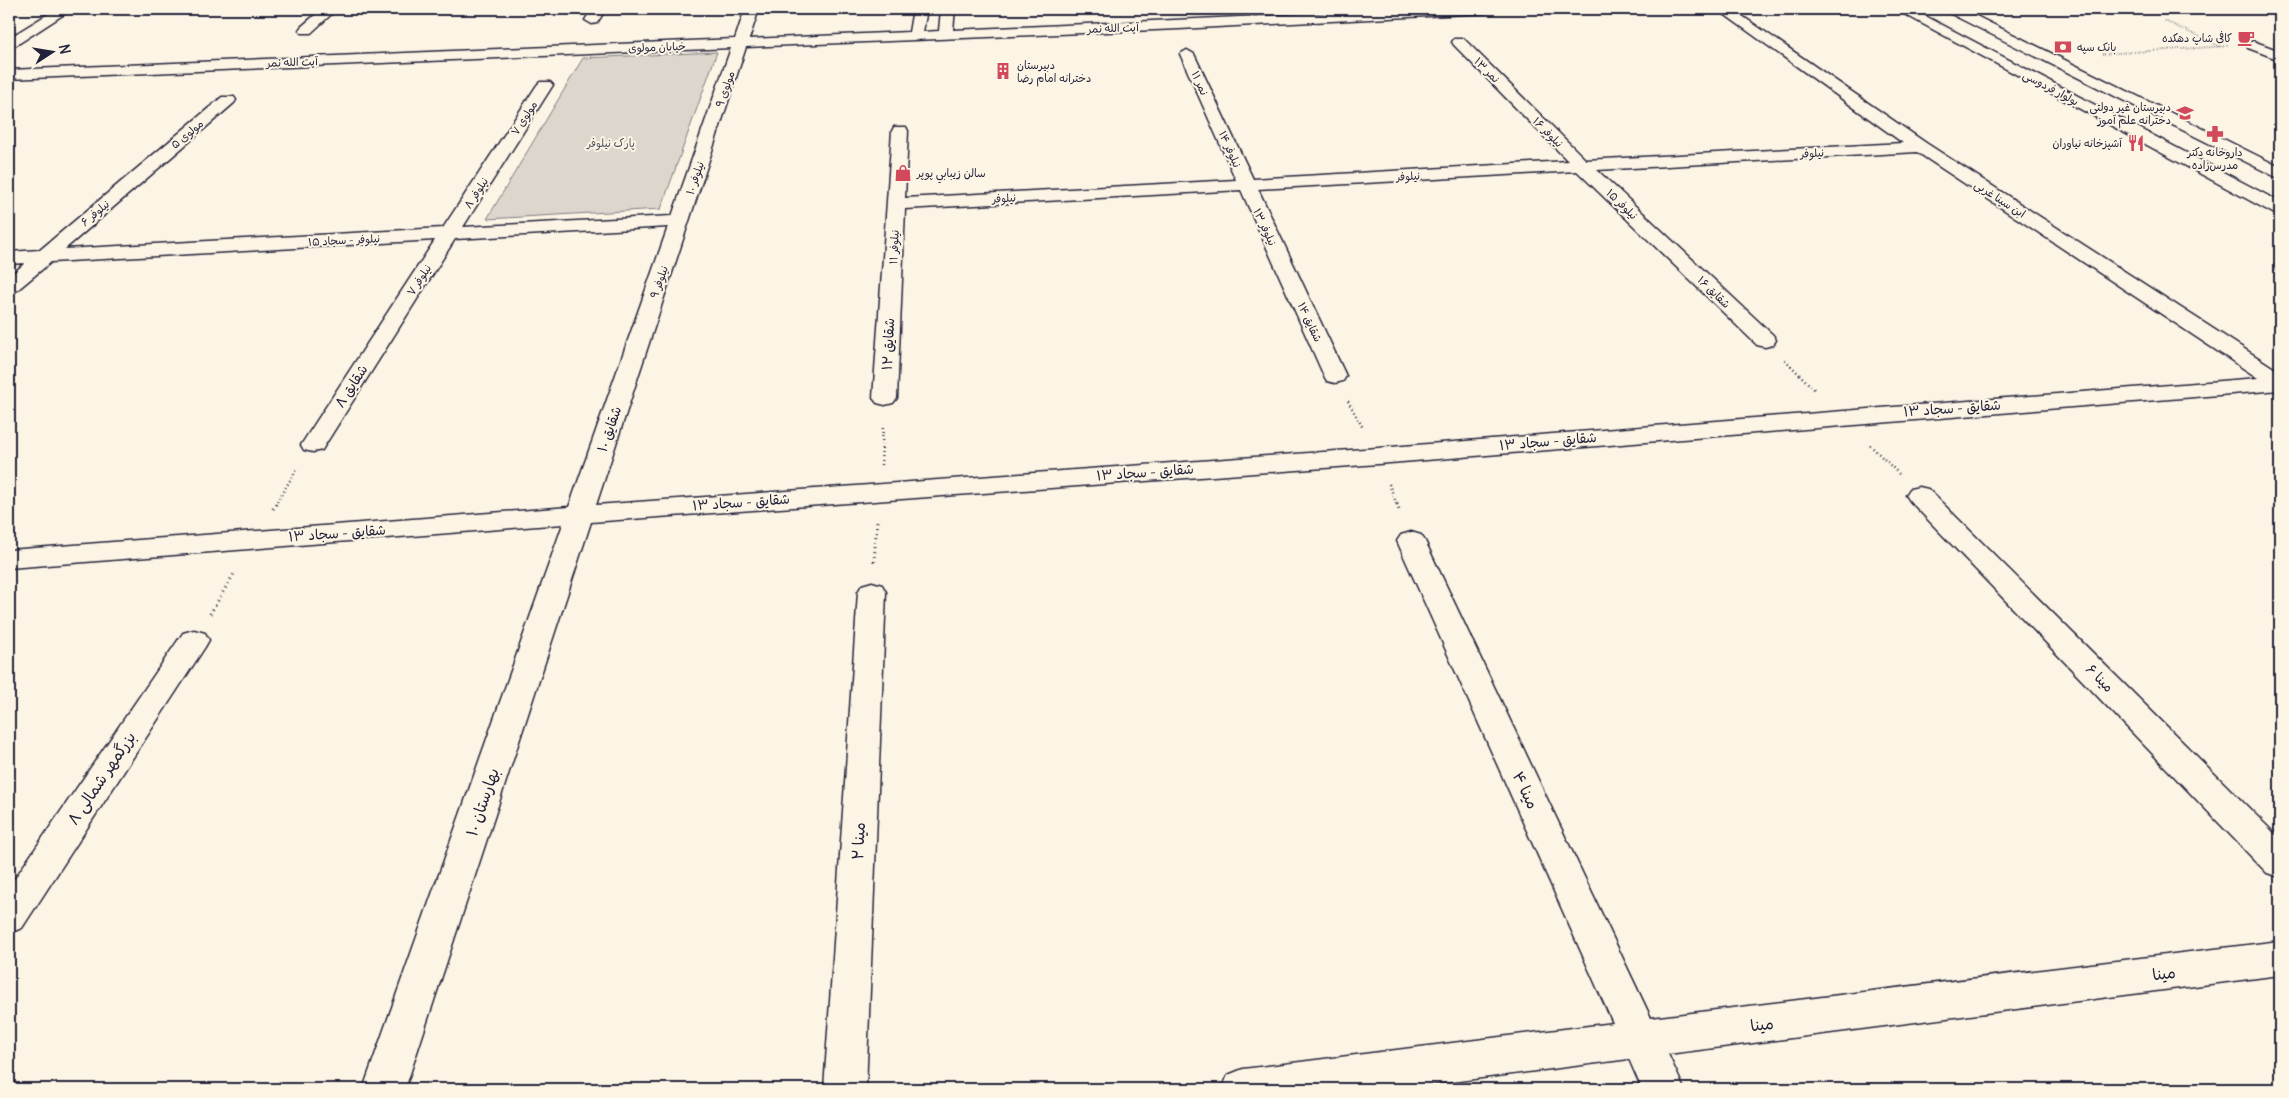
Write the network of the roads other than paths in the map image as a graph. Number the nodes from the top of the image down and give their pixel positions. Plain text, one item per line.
1 (65, 9) edge
2 (330, 9) edge
3 (752, 9) edge
4 (920, 9) edge
5 (948, 9) edge
6 (1486, 9) edge
7 (1724, 9) edge
8 (1902, 9) edge
9 (1952, 9) edge
10 (1982, 9) edge
11 (1983, 26) junction
12 (306, 30) dead end
13 (946, 35) junction
14 (915, 36) junction
15 (1459, 42) dead end
16 (10, 44) dead end
17 (740, 44) junction
18 (2280, 45) edge
19 (574, 50) joint
20 (1187, 54) dead end
21 (2280, 56) edge
22 (9, 74) edge
23 (546, 85) dead end
24 (1514, 98) joint
25 (228, 100) dead end
26 (1213, 112) joint
27 (900, 131) dead end
28 (709, 135) joint
29 (1920, 147) junction
30 (503, 151) joint
31 (1582, 166) junction
32 (147, 169) joint
33 (2280, 174) edge
34 (1246, 185) junction
35 (896, 204) junction
36 (2280, 209) edge
37 (680, 221) junction
38 (449, 234) junction
39 (1663, 243) joint
40 (44, 256) junction
41 (9, 258) edge
42 (1285, 269) joint
43 (9, 287) edge
44 (891, 289) joint
45 (389, 326) joint
46 (1765, 340) dead end
47 (638, 343) joint
48 (1335, 376) dead end
49 (2280, 382) edge
50 (885, 398) dead end
51 (313, 445) dead end
52 (1919, 495) dead end
53 (580, 514) junction
54 (1412, 541) dead end
55 (9, 559) edge
56 (872, 592) dead end
57 (194, 640) dead end
58 (2280, 862) edge
59 (9, 916) edge
60 (2280, 958) edge
61 (1640, 1039) junction
62 (384, 1089) edge
63 (844, 1089) edge
64 (1243, 1089) edge
65 (1663, 1089) edge

1 - 16 street
2 - 12 street
3 - 17 street, مولوی ۹
4 - 14 street
5 - 13 street
6 - 13 street, آیت الله نمر
7 - 29 street, ابن سینا غربی
8 - 36 street, بولوار فردوسی
9 - 11 street, بولوار فردوسی
10 - 11 street
11 - 33 street, بولوار فردوسی
13 - 14 street, آیت الله نمر
14 - 17 street, آیت الله نمر
15 - 24 street, نمر ۱۳
17 - 19 street, خیابان مولوی
17 - 28 street, مولوی ۹
18 - 21 street
19 - 22 street, آیت الله نمر
20 - 26 street, نمر ۱۱
23 - 30 street, مولوی ۷
24 - 31 street, نیلوفر ۱۶
25 - 32 street, مولوی ۵
26 - 34 street, نیلوفر ۱۴
27 - 35 street, نیلوفر ۱۱
28 - 37 street, نیلوفر ۱۰
29 - 31 street, نیلوفر
29 - 49 street, ابن سینا غربی
30 - 38 street, نیلوفر ۸
31 - 34 street, نیلوفر
31 - 39 street, نیلوفر ۱۵
32 - 40 street, نیلوفر ۶
34 - 35 street, نیلوفر
34 - 42 street, نیلوفر ۱۳
35 - 44 street, نیلوفر ۱۱
37 - 38 street, نیلوفر - سجاد ۱۵
37 - 47 street, نیلوفر ۹
38 - 40 street, نیلوفر - سجاد ۱۵
38 - 45 street, نیلوفر ۷
39 - 46 street, شقایق ۱۶
40 - 41 street, نیلوفر - سجاد ۱۵
40 - 43 street, نیلوفر ۶
42 - 48 street, شقایق ۱۴
44 - 50 street, شقایق ۱۲
45 - 51 street, شقایق ۸
47 - 53 street, شقایق ۱۰
49 - 53 street, شقایق - سجاد ۱۳
52 - 58 street, مینا ۶
53 - 55 street, شقایق - سجاد ۱۳
53 - 62 street, بهارستان ۱۰
54 - 61 street, مینا ۴
56 - 63 street, مینا ۲
57 - 59 street, بزرگمهر شمالی ۸
60 - 61 street, مینا
61 - 64 street, مینا
61 - 65 street, مینا ۴

